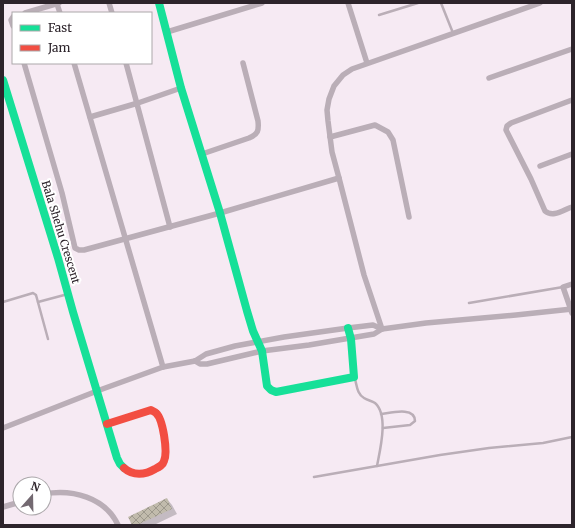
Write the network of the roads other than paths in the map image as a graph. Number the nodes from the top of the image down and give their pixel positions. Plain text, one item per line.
1 (58, 3) edge
2 (159, 3) edge
3 (262, 3) edge
4 (348, 3) edge
5 (418, 3) edge
6 (441, 3) edge
7 (540, 3) edge
8 (28, 12) edge
9 (379, 15) dead end
10 (167, 32) junction
11 (453, 33) junction
12 (572, 49) edge
13 (243, 63) dead end
14 (367, 63) junction
15 (24, 64) edge
16 (74, 64) edge
17 (126, 64) edge
18 (488, 78) dead end
19 (3, 80) edge
20 (181, 88) junction
21 (572, 100) edge
22 (138, 103) junction
23 (90, 117) junction
24 (330, 137) junction
25 (202, 154) junction
26 (572, 154) edge
27 (540, 166) dead end
28 (339, 178) junction
29 (572, 207) edge
30 (220, 213) junction
31 (409, 217) dead end
32 (170, 226) junction
33 (126, 239) junction
34 (572, 284) edge
35 (563, 287) junction
36 (68, 294) junction
37 (3, 302) edge
38 (38, 302) junction
39 (469, 303) dead end
40 (572, 311) edge
41 (348, 328) junction
42 (382, 329) junction
43 (48, 339) dead end
44 (351, 339) junction
45 (258, 341) junction
46 (262, 351) junction
47 (195, 361) junction
48 (163, 367) junction
49 (354, 376) junction
50 (98, 391) junction
51 (381, 414) junction
52 (107, 424) junction
53 (3, 428) edge
54 (383, 428) junction
55 (572, 437) edge
56 (377, 466) junction
57 (314, 477) dead end
58 (52, 493) edge
59 (118, 525) edge

1 - 8 street
2 - 10 street
3 - 10 street
4 - 14 street
5 - 9 lane
6 - 11 lane
7 - 11 street
10 - 20 street
11 - 14 street
12 - 18 street
13 - 25 street
14 - 24 street
15 - 33 street
16 - 23 street
17 - 22 street
19 - 36 street, Bala Shehu Crescent
20 - 22 street
20 - 25 street
21 - 29 street
22 - 23 street
22 - 32 street
23 - 33 street
24 - 28 street
24 - 31 street
25 - 30 street
26 - 27 street
28 - 30 street
28 - 42 street
30 - 32 street
30 - 45 street
32 - 33 street
33 - 48 street
34 - 35 street
35 - 39 lane
35 - 40 street
36 - 38 lane
36 - 50 street, Bala Shehu Crescent
37 - 38 lane
38 - 43 lane
40 - 42 street
41 - 42 street
41 - 44 street
41 - 45 street
42 - 44 street
44 - 46 street
44 - 49 street
45 - 46 street
45 - 47 street
46 - 47 street
46 - 49 street
47 - 48 street
48 - 50 street
49 - 51 lane
50 - 52 street, Bala Shehu Crescent
50 - 53 street
51 - 54 lane
51 - 54 lane
52 - 52 street
54 - 56 lane
55 - 56 lane
56 - 57 lane
58 - 59 street

